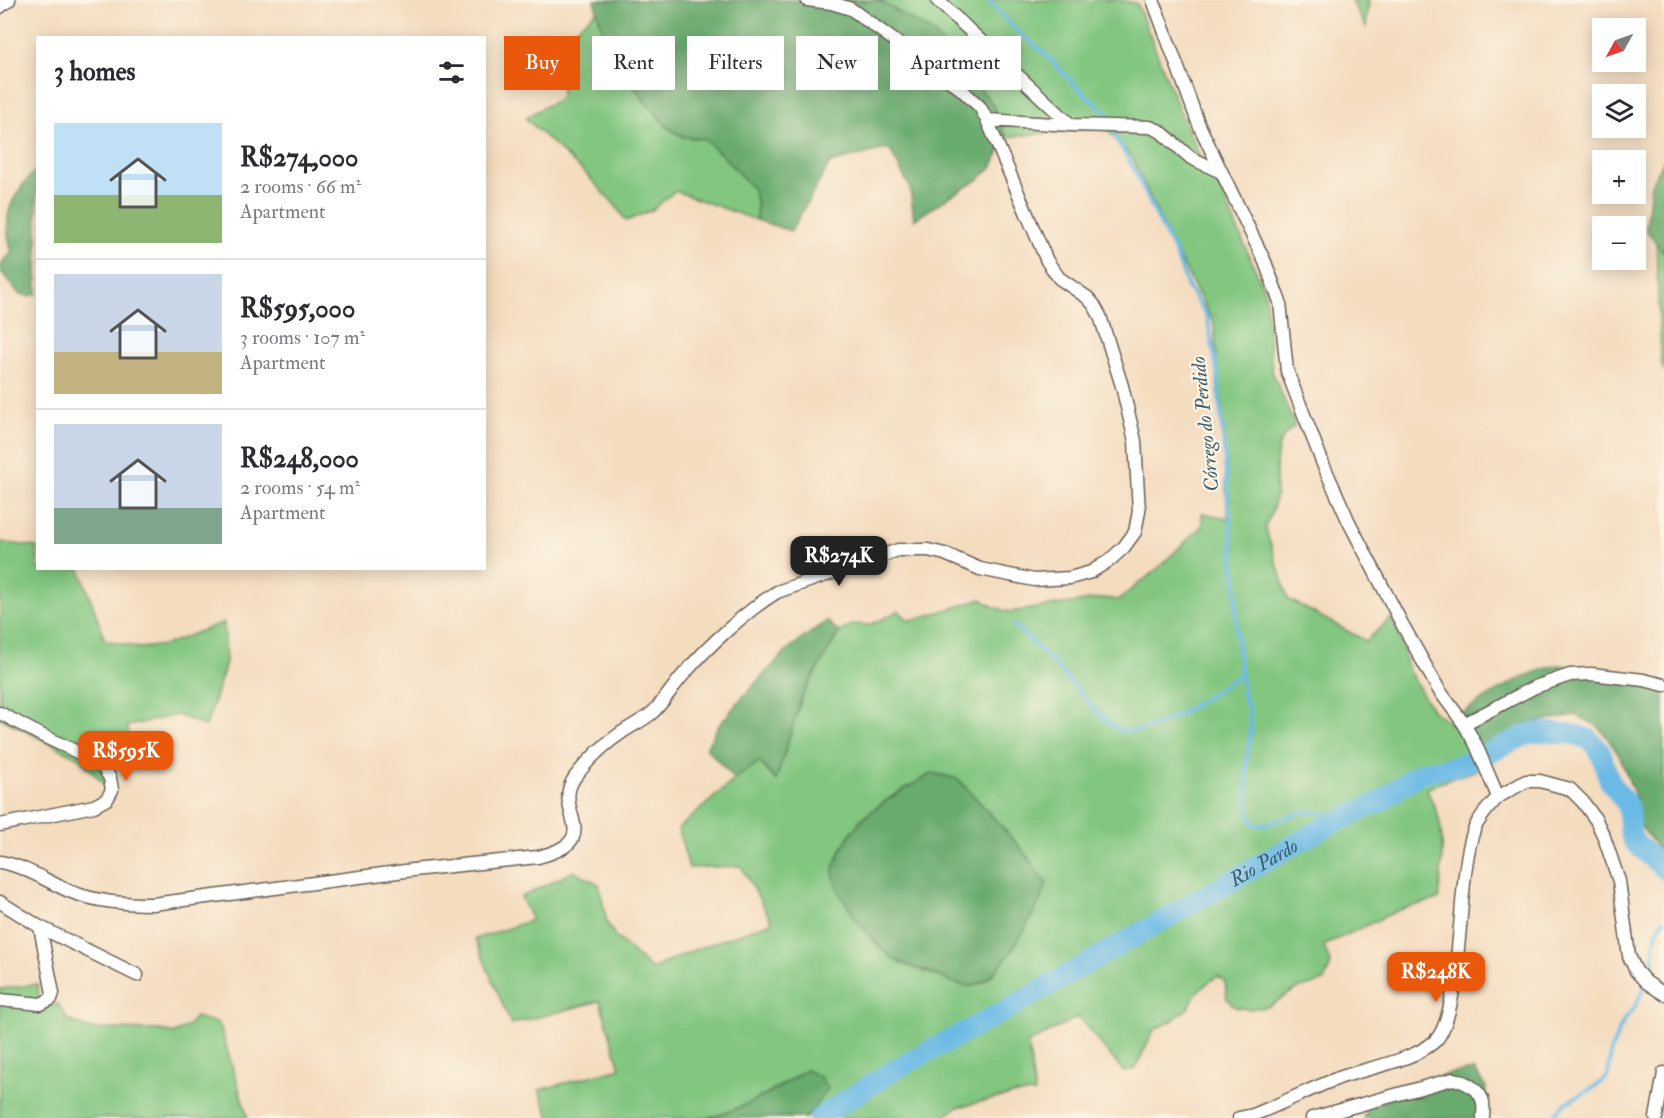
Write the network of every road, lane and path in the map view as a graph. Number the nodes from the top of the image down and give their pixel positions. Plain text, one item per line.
1 (9, 0) edge
2 (807, 0) edge
3 (937, 0) edge
4 (1153, 0) edge
5 (0, 7) edge
6 (987, 120) junction
7 (1071, 125) junction
8 (1221, 172) junction
9 (1664, 685) edge
10 (0, 713) edge
11 (1464, 724) junction
12 (1498, 797) junction
13 (0, 825) edge
14 (0, 862) edge
15 (0, 902) edge
16 (40, 927) junction
17 (137, 975) dead end
18 (1664, 994) edge
19 (0, 1000) edge
20 (1664, 1073) edge
21 (1239, 1118) edge
22 (1312, 1118) edge
23 (1483, 1118) edge
24 (1656, 1118) edge

1 - 5 street
2 - 6 street
3 - 7 street
4 - 8 street
6 - 7 street
6 - 14 street
7 - 8 street
8 - 11 street
9 - 11 street
10 - 13 street
11 - 12 street
12 - 18 street
12 - 21 street
15 - 16 street
16 - 17 street
16 - 19 street
20 - 24 street
22 - 23 street

